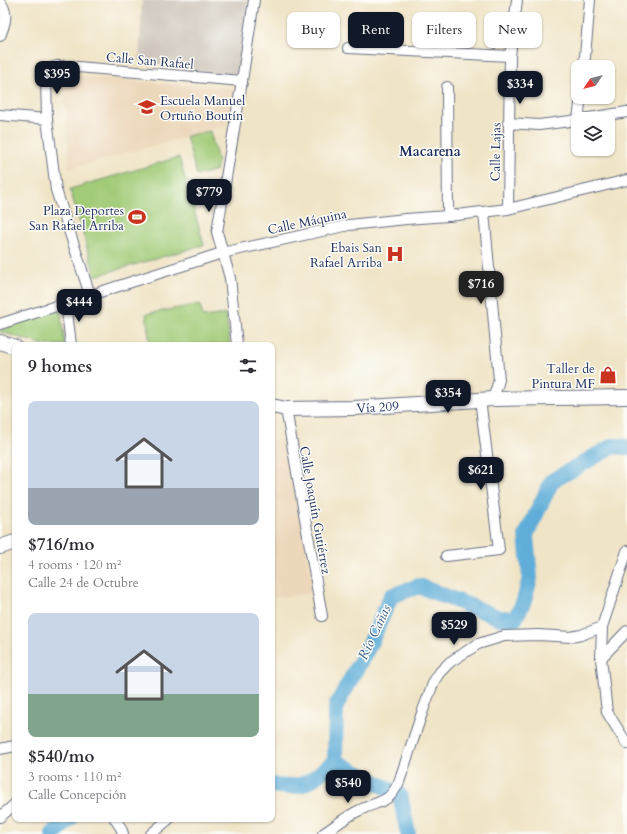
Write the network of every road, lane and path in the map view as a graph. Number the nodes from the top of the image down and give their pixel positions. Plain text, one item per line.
1 (254, 0) edge
2 (516, 0) edge
3 (590, 0) edge
4 (0, 2) edge
5 (0, 36) edge
6 (348, 48) dead end
7 (510, 56) junction
8 (585, 60) edge
9 (242, 81) junction
10 (447, 87) dead end
11 (627, 112) edge
12 (615, 114) edge
13 (0, 115) edge
14 (47, 119) junction
15 (571, 120) edge
16 (508, 123) junction
17 (627, 180) edge
18 (508, 208) junction
19 (484, 212) junction
20 (448, 216) junction
21 (222, 253) junction
22 (90, 295) junction
23 (66, 303) junction
24 (0, 324) edge
25 (0, 342) edge
26 (71, 342) edge
27 (237, 342) edge
28 (12, 345) edge
29 (627, 397) edge
30 (486, 399) junction
31 (279, 407) edge
32 (12, 543) edge
33 (0, 547) edge
34 (627, 551) edge
35 (446, 556) dead end
36 (322, 616) dead end
37 (602, 627) junction
38 (627, 631) edge
39 (601, 658) junction
40 (627, 744) edge
41 (12, 747) edge
42 (0, 749) edge
43 (12, 806) edge
44 (0, 816) edge
45 (117, 822) edge
46 (166, 822) edge
47 (122, 834) edge
48 (151, 834) edge
49 (323, 834) edge

1 - 9 street
2 - 7 street, Calle Lajas
3 - 8 street
4 - 5 street
6 - 7 street
7 - 16 street, Calle Lajas
9 - 14 street, Calle San Rafael
9 - 21 street
10 - 20 street
11 - 12 street
13 - 14 street
14 - 22 street, Calle San Rafael
15 - 16 street
16 - 18 street, Calle Lajas
17 - 18 street, Calle Máquina
18 - 19 street, Calle Máquina
19 - 20 street, Calle Máquina
19 - 30 street
20 - 21 street, Calle Máquina
21 - 22 street, Calle Máquina
21 - 27 street
22 - 23 street, Calle Máquina
23 - 24 street, Calle Máquina
23 - 26 street
25 - 28 main road
29 - 30 main road, Vía 209
30 - 31 main road, Vía 209
30 - 35 street
31 - 36 street, Calle Joaquín Gutiérrez
32 - 33 main road
34 - 37 street
37 - 39 street
37 - 49 street
38 - 39 street
39 - 40 street
41 - 42 street
43 - 44 street
45 - 47 street
46 - 48 street

